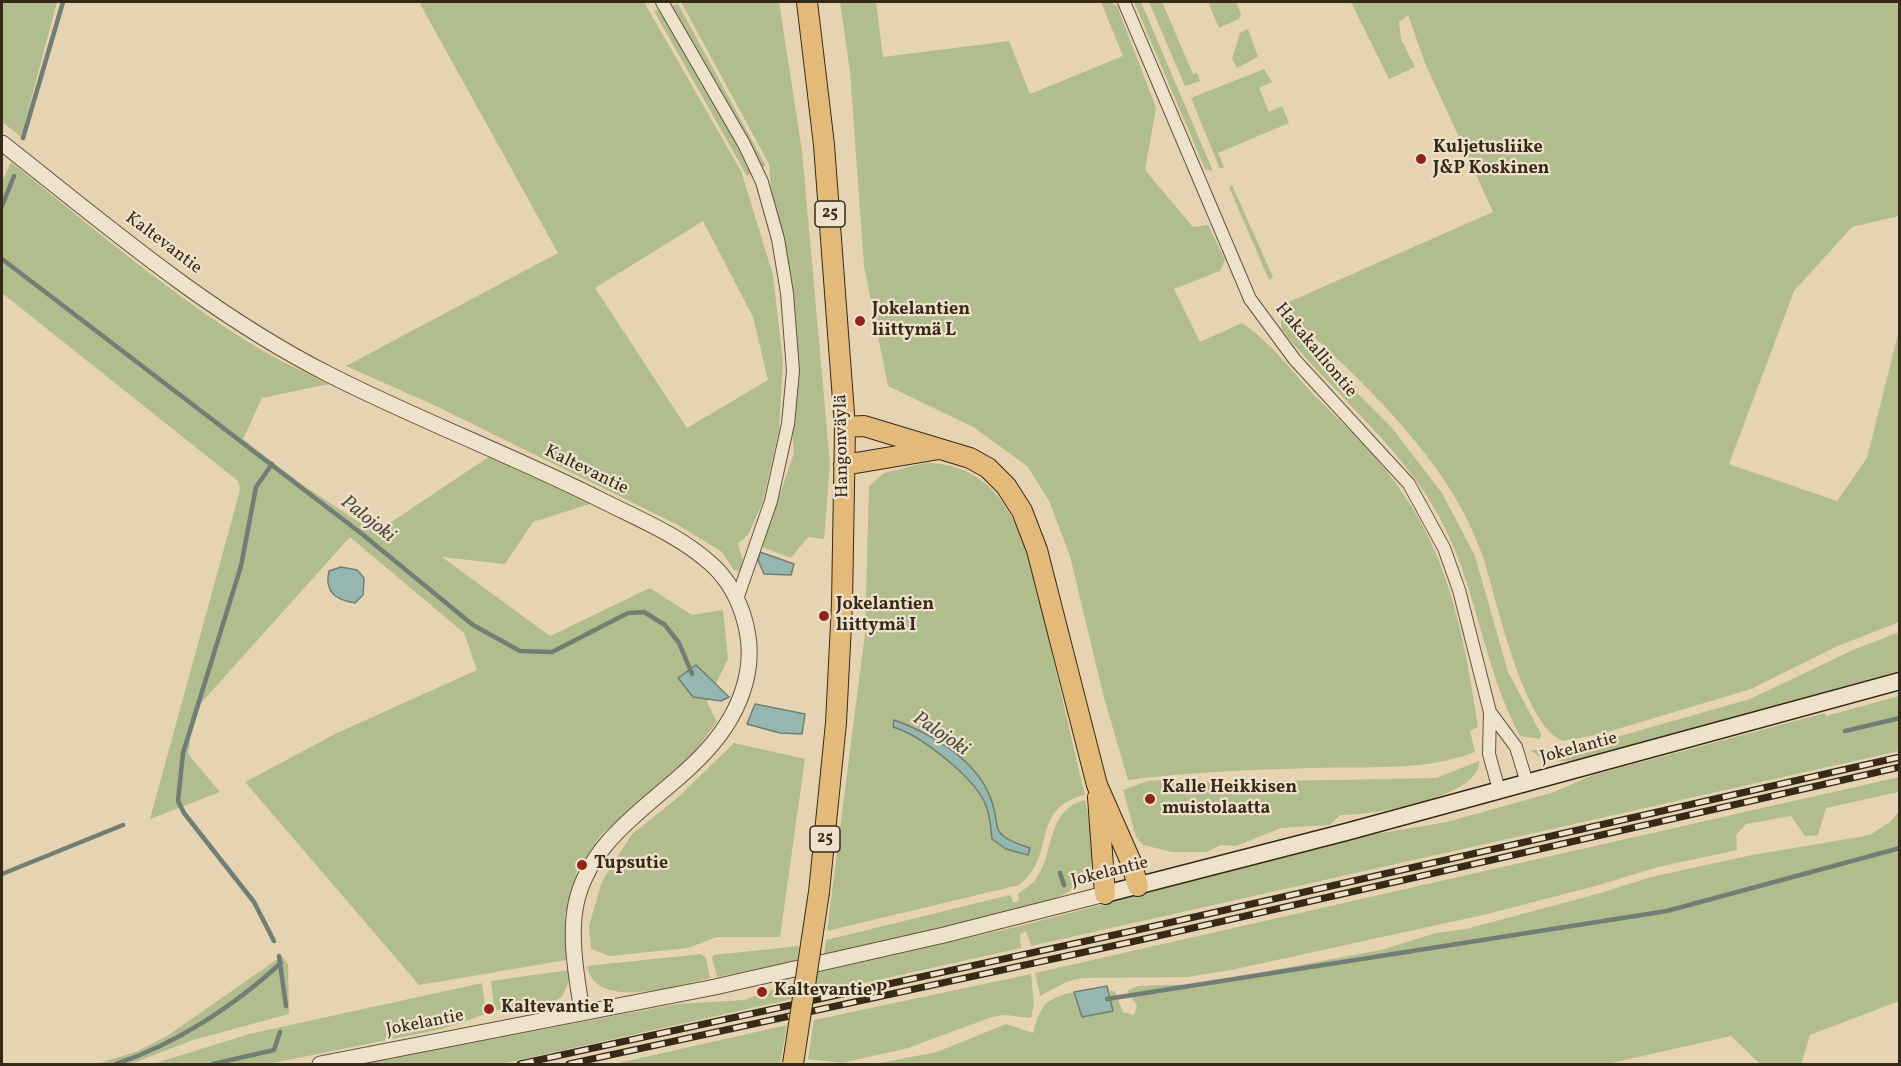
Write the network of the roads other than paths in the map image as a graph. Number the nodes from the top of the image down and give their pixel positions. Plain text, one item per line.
1 (662, 2) edge
2 (807, 2) edge
3 (1124, 2) edge
4 (2, 143) edge
5 (845, 427) junction
6 (939, 449) junction
7 (844, 465) junction
8 (737, 599) junction
9 (1899, 681) edge
10 (1490, 712) junction
11 (1527, 783) junction
12 (1097, 785) junction
13 (1499, 790) junction
14 (1138, 886) junction
15 (1106, 894) junction
16 (582, 1012) junction
17 (320, 1065) edge
18 (793, 1065) edge

1 - 8 street
2 - 5 highway, Hangonväylä / 25
3 - 10 street, Hakakalliontie
4 - 8 street, Kaltevantie
5 - 6 highway
5 - 7 highway, Hangonväylä / 25
6 - 7 highway
6 - 12 highway
7 - 18 highway, Hangonväylä / 25, bridge
8 - 16 street, Kaltevantie
9 - 11 main road, Jokelantie
10 - 11 street, Hakakalliontie
10 - 13 street, Hakakalliontie
11 - 13 main road, Jokelantie
12 - 14 highway
12 - 15 highway
13 - 14 main road, Jokelantie
14 - 15 main road, Jokelantie
15 - 16 street, Jokelantie
16 - 17 street, Jokelantie

